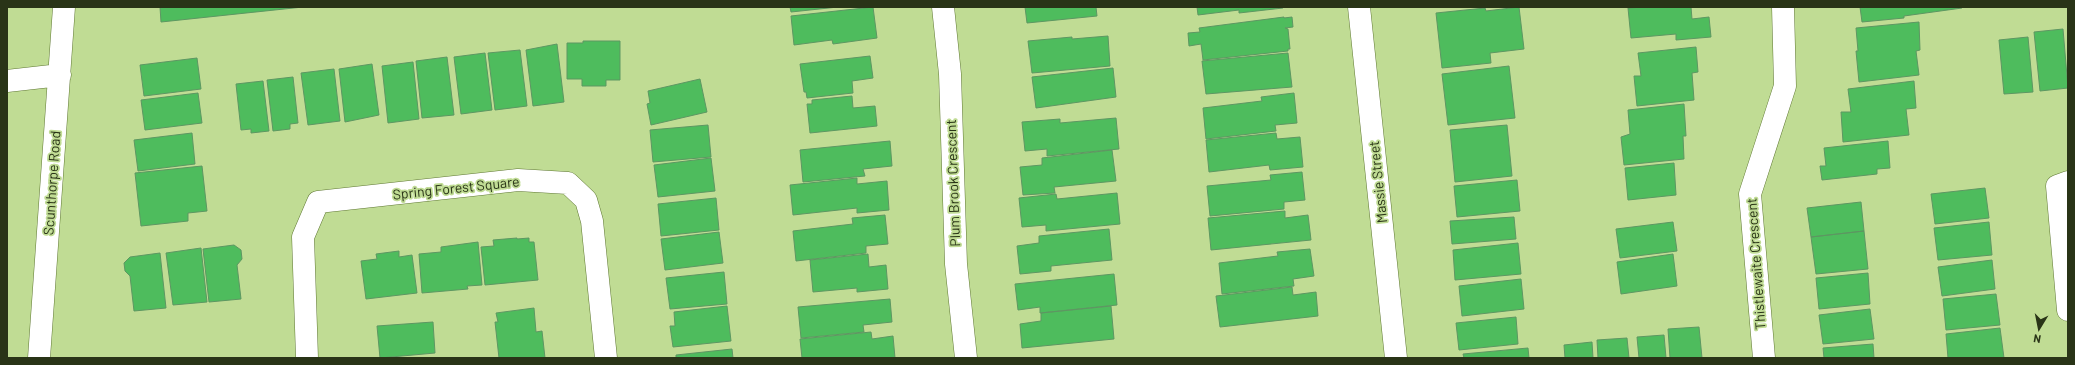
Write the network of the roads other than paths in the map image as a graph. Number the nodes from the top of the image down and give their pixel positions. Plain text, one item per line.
1 (64, 7) edge
2 (943, 7) edge
3 (1359, 7) edge
4 (1783, 7) edge
5 (60, 75) junction
6 (7, 81) edge
7 (2068, 182) edge
8 (2068, 310) edge
9 (39, 358) edge
10 (307, 358) edge
11 (606, 358) edge
12 (966, 358) edge
13 (1396, 358) edge
14 (1764, 358) edge

1 - 5 street, Scunthorpe Road
2 - 12 street, Plum Brook Crescent
3 - 13 street, Massie Street
4 - 14 street, Thistlewaite Crescent
5 - 6 street
5 - 9 street, Scunthorpe Road
7 - 8 street
10 - 11 street, Spring Forest Square

